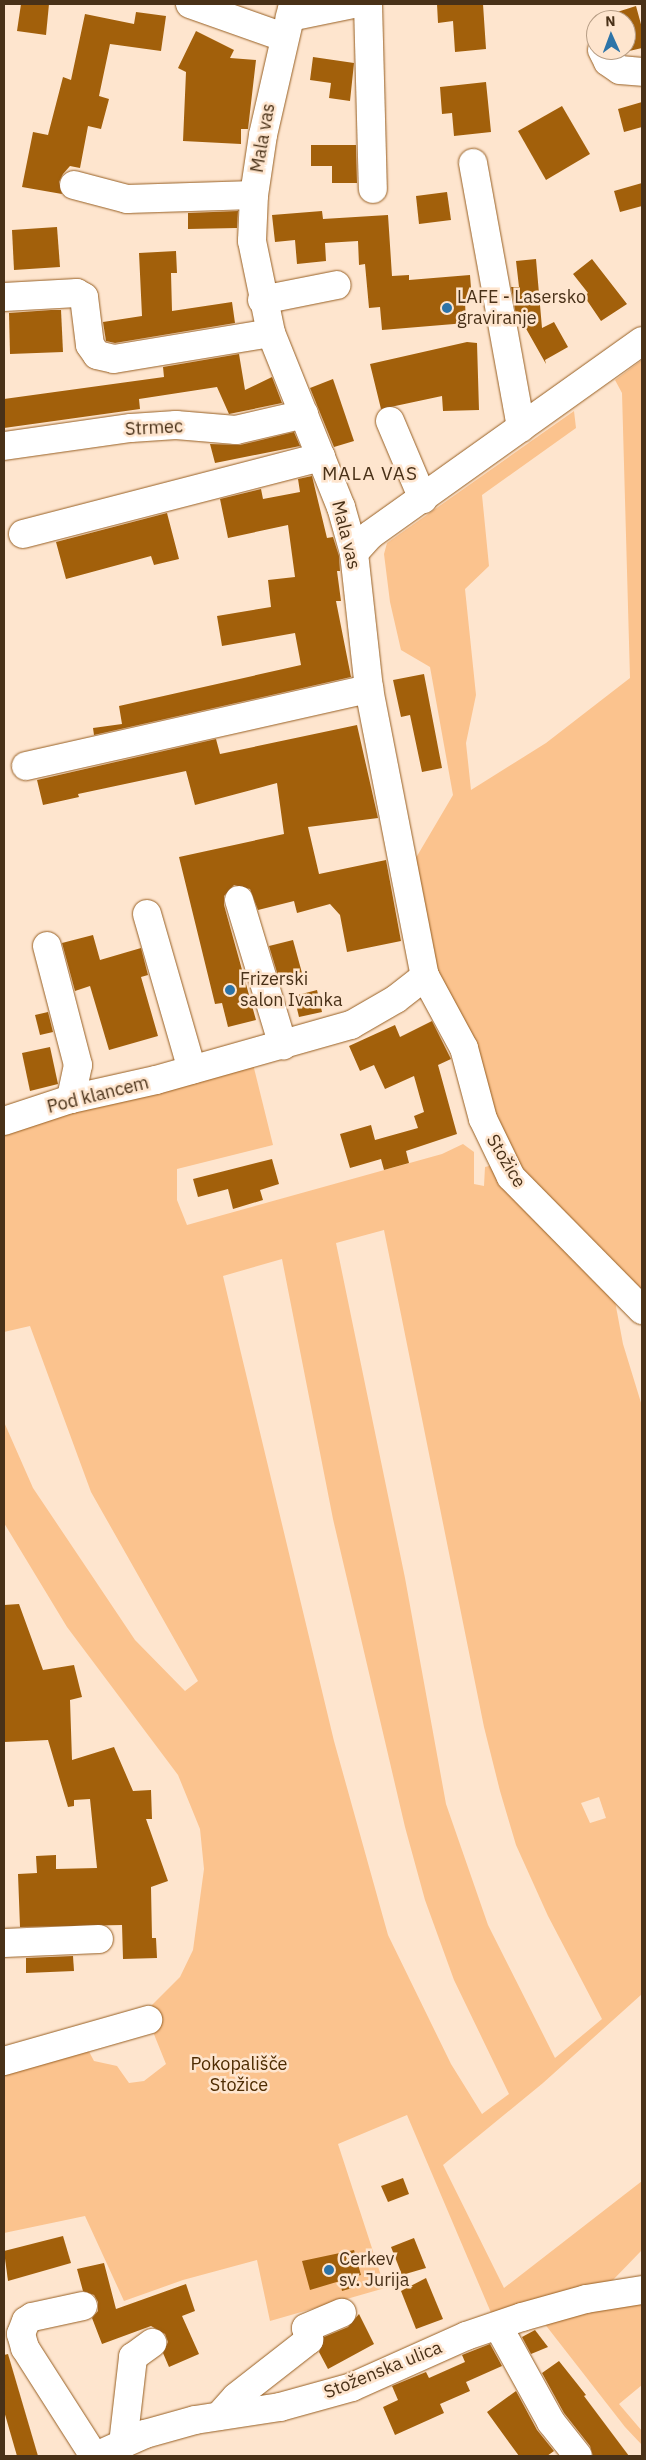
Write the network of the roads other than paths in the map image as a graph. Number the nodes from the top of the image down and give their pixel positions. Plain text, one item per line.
1 (190, 4) edge
2 (353, 4) edge
3 (368, 4) edge
4 (289, 19) edge
5 (607, 60) edge
6 (642, 72) edge
7 (473, 164) dead end
8 (74, 184) dead end
9 (373, 189) dead end
10 (254, 195) junction
11 (337, 285) dead end
12 (4, 297) edge
13 (262, 300) junction
14 (271, 333) junction
15 (642, 340) edge
16 (304, 414) junction
17 (390, 421) dead end
18 (521, 428) junction
19 (4, 446) edge
20 (321, 457) junction
21 (423, 499) junction
22 (24, 534) dead end
23 (354, 553) junction
24 (369, 689) junction
25 (26, 766) dead end
26 (239, 900) dead end
27 (147, 914) dead end
28 (47, 946) dead end
29 (425, 976) junction
30 (283, 1046) junction
31 (192, 1070) junction
32 (71, 1099) junction
33 (4, 1121) edge
34 (642, 1310) edge
35 (98, 1939) dead end
36 (4, 1942) edge
37 (148, 2020) dead end
38 (4, 2061) edge
39 (642, 2290) edge
40 (83, 2306) dead end
41 (342, 2313) dead end
42 (498, 2326) junction
43 (152, 2344) dead end
44 (219, 2416) junction
45 (123, 2444) junction
46 (95, 2456) edge
47 (578, 2456) edge

1 - 4 street
2 - 4 street
3 - 9 street
4 - 10 street, Mala vas
5 - 6 street
7 - 18 street
8 - 10 street
10 - 13 street, Mala vas
11 - 13 street
12 - 14 street
13 - 14 street, Mala vas
14 - 16 street, Mala vas
15 - 18 street
16 - 19 street, Strmec
16 - 20 street, Mala vas
17 - 21 street
18 - 21 street
20 - 22 street
20 - 23 street, Mala vas
21 - 23 street
23 - 24 street, Mala vas
24 - 25 street
24 - 29 street, Mala vas
26 - 30 street
27 - 31 street
28 - 32 street
29 - 30 street, Pod klancem
29 - 34 street, Stožice
30 - 31 street, Pod klancem
31 - 32 street, Pod klancem
32 - 33 street, Pod klancem
35 - 36 street
37 - 38 street
39 - 42 street, Stoženska ulica
40 - 46 street
41 - 44 street
42 - 44 street, Stoženska ulica
42 - 47 street
43 - 45 street
44 - 45 street, Stoženska ulica
45 - 46 street, Stoženska ulica

